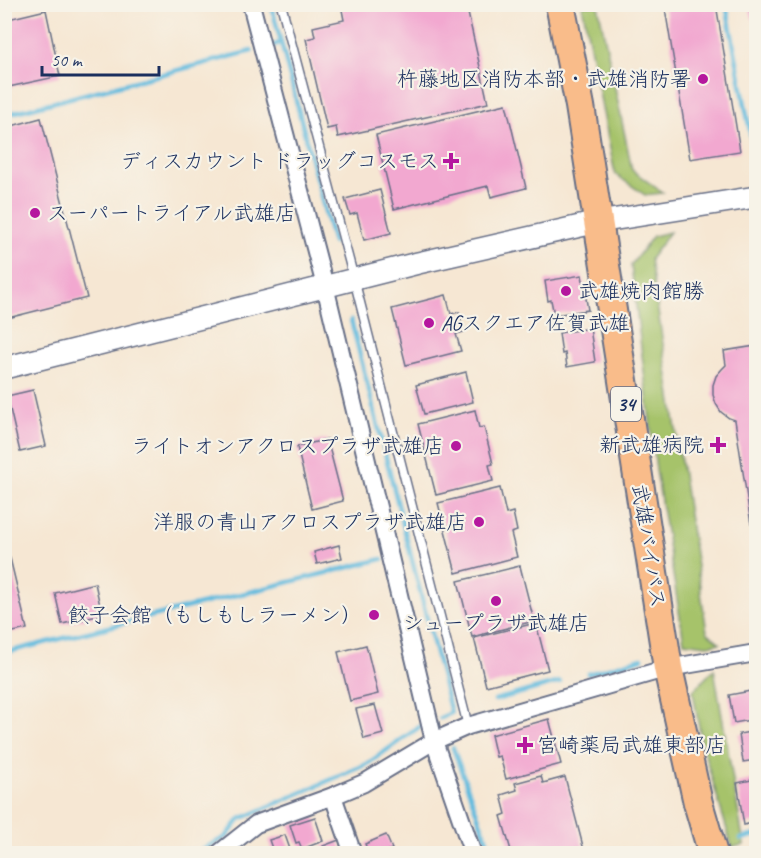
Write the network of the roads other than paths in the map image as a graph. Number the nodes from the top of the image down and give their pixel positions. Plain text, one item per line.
1 (251, 4) edge
2 (280, 4) edge
3 (560, 4) edge
4 (756, 197) edge
5 (598, 222) junction
6 (354, 279) junction
7 (325, 286) junction
8 (4, 368) edge
9 (756, 653) edge
10 (668, 668) junction
11 (468, 726) junction
12 (434, 741) junction
13 (333, 796) junction
14 (698, 803) junction
15 (218, 854) edge
16 (353, 854) edge
17 (473, 854) edge
18 (706, 854) edge
19 (713, 854) edge

1 - 7 street
2 - 6 lane
3 - 5 highway, 武雄バイパス / 34
4 - 5 street
5 - 6 street
5 - 10 highway, 武雄バイパス / 34
6 - 7 street
6 - 11 lane
7 - 8 street
7 - 12 street
9 - 10 street
10 - 11 street
10 - 14 highway, 武雄バイパス / 34
11 - 12 street
12 - 13 street
12 - 17 street
13 - 15 street
13 - 16 street
14 - 18 highway, 武雄バイパス / 34
14 - 19 highway, 武雄バイパス / 34

